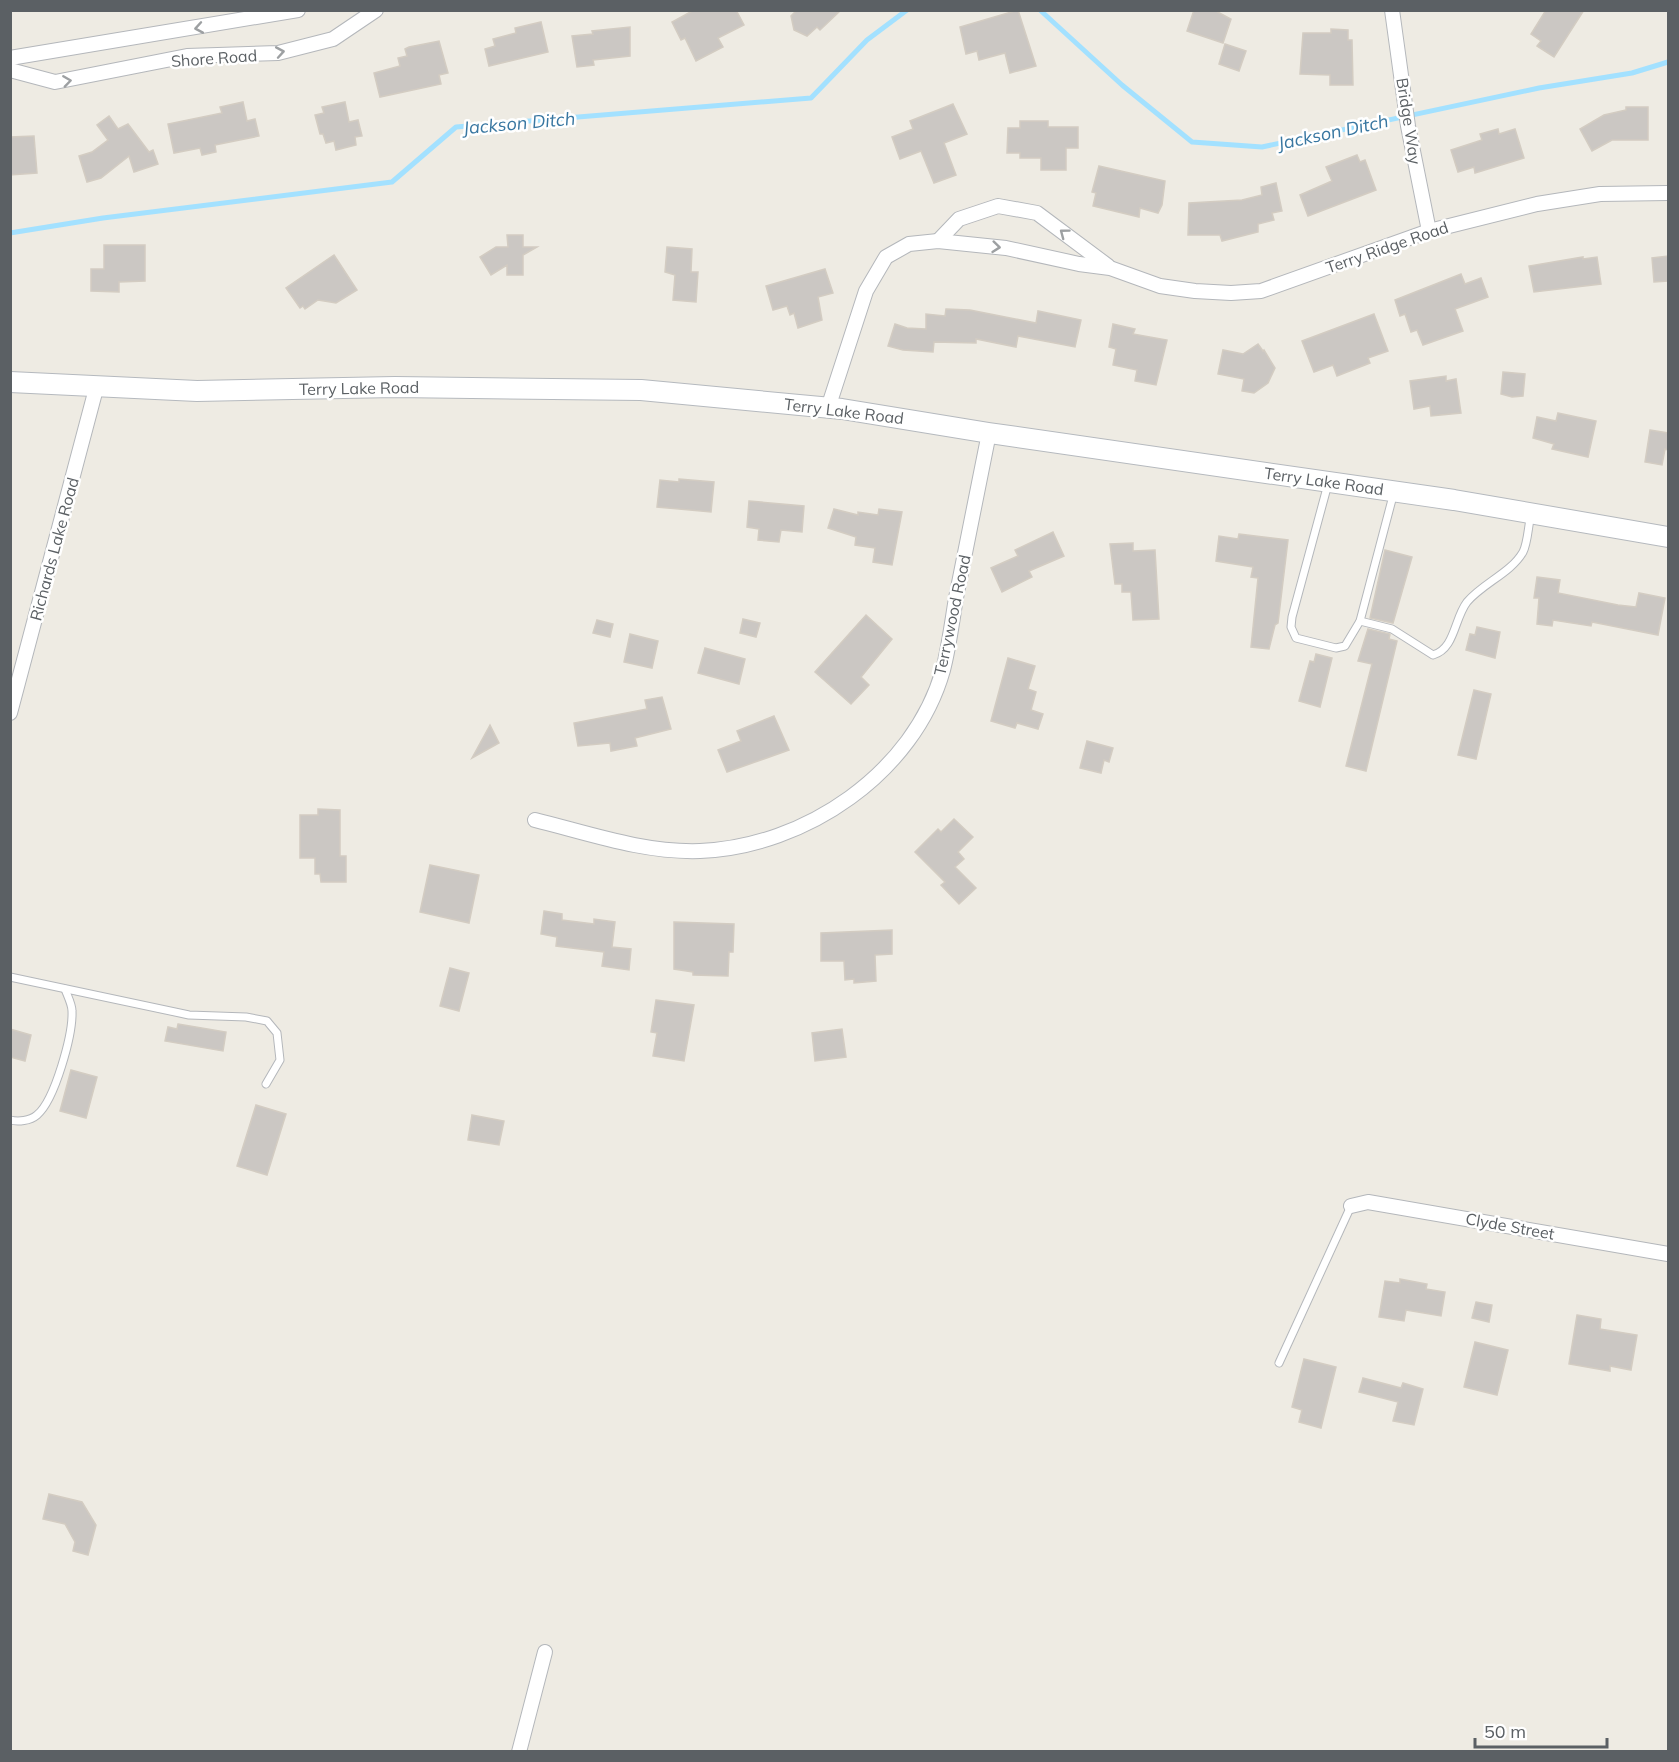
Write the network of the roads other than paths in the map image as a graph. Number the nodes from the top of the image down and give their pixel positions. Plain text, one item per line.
1 (298, 10) edge
2 (376, 10) edge
3 (1392, 10) edge
4 (10, 58) edge
5 (10, 70) edge
6 (1668, 193) edge
7 (1429, 231) junction
8 (938, 241) junction
9 (1110, 268) junction
10 (10, 382) edge
11 (97, 385) junction
12 (828, 408) junction
13 (989, 433) junction
14 (1329, 482) junction
15 (1394, 492) junction
16 (1531, 513) junction
17 (1668, 537) edge
18 (1360, 621) junction
19 (10, 713) edge
20 (535, 820) dead end
21 (10, 977) edge
22 (65, 989) junction
23 (266, 1084) dead end
24 (10, 1120) edge
25 (1351, 1206) joint
26 (1668, 1254) edge
27 (1279, 1363) dead end
28 (545, 1652) dead end
29 (519, 1752) edge

1 -> 4 street, Shore Road
5 -> 2 street, Shore Road
3 - 7 street, Bridge Way
6 - 7 street, Terry Ridge Road
7 - 9 street, Terry Ridge Road
8 -> 9 street, Terry Ridge Road
9 -> 8 street, Terry Ridge Road
8 - 12 street, Terry Ridge Road
10 - 11 main road, Terry Lake Road
11 - 12 main road, Terry Lake Road
11 - 19 street, Richards Lake Road
12 - 13 main road, Terry Lake Road
13 - 14 main road, Terry Lake Road
13 - 20 street, Terrywood Road
14 - 15 main road, Terry Lake Road
14 - 18 lane
15 - 16 main road, Terry Lake Road
15 - 18 lane
16 - 17 main road, Terry Lake Road
16 - 18 lane
21 - 22 lane
22 - 23 lane
22 - 24 lane
25 - 26 street, Clyde Street
25 - 27 lane
28 - 29 street

